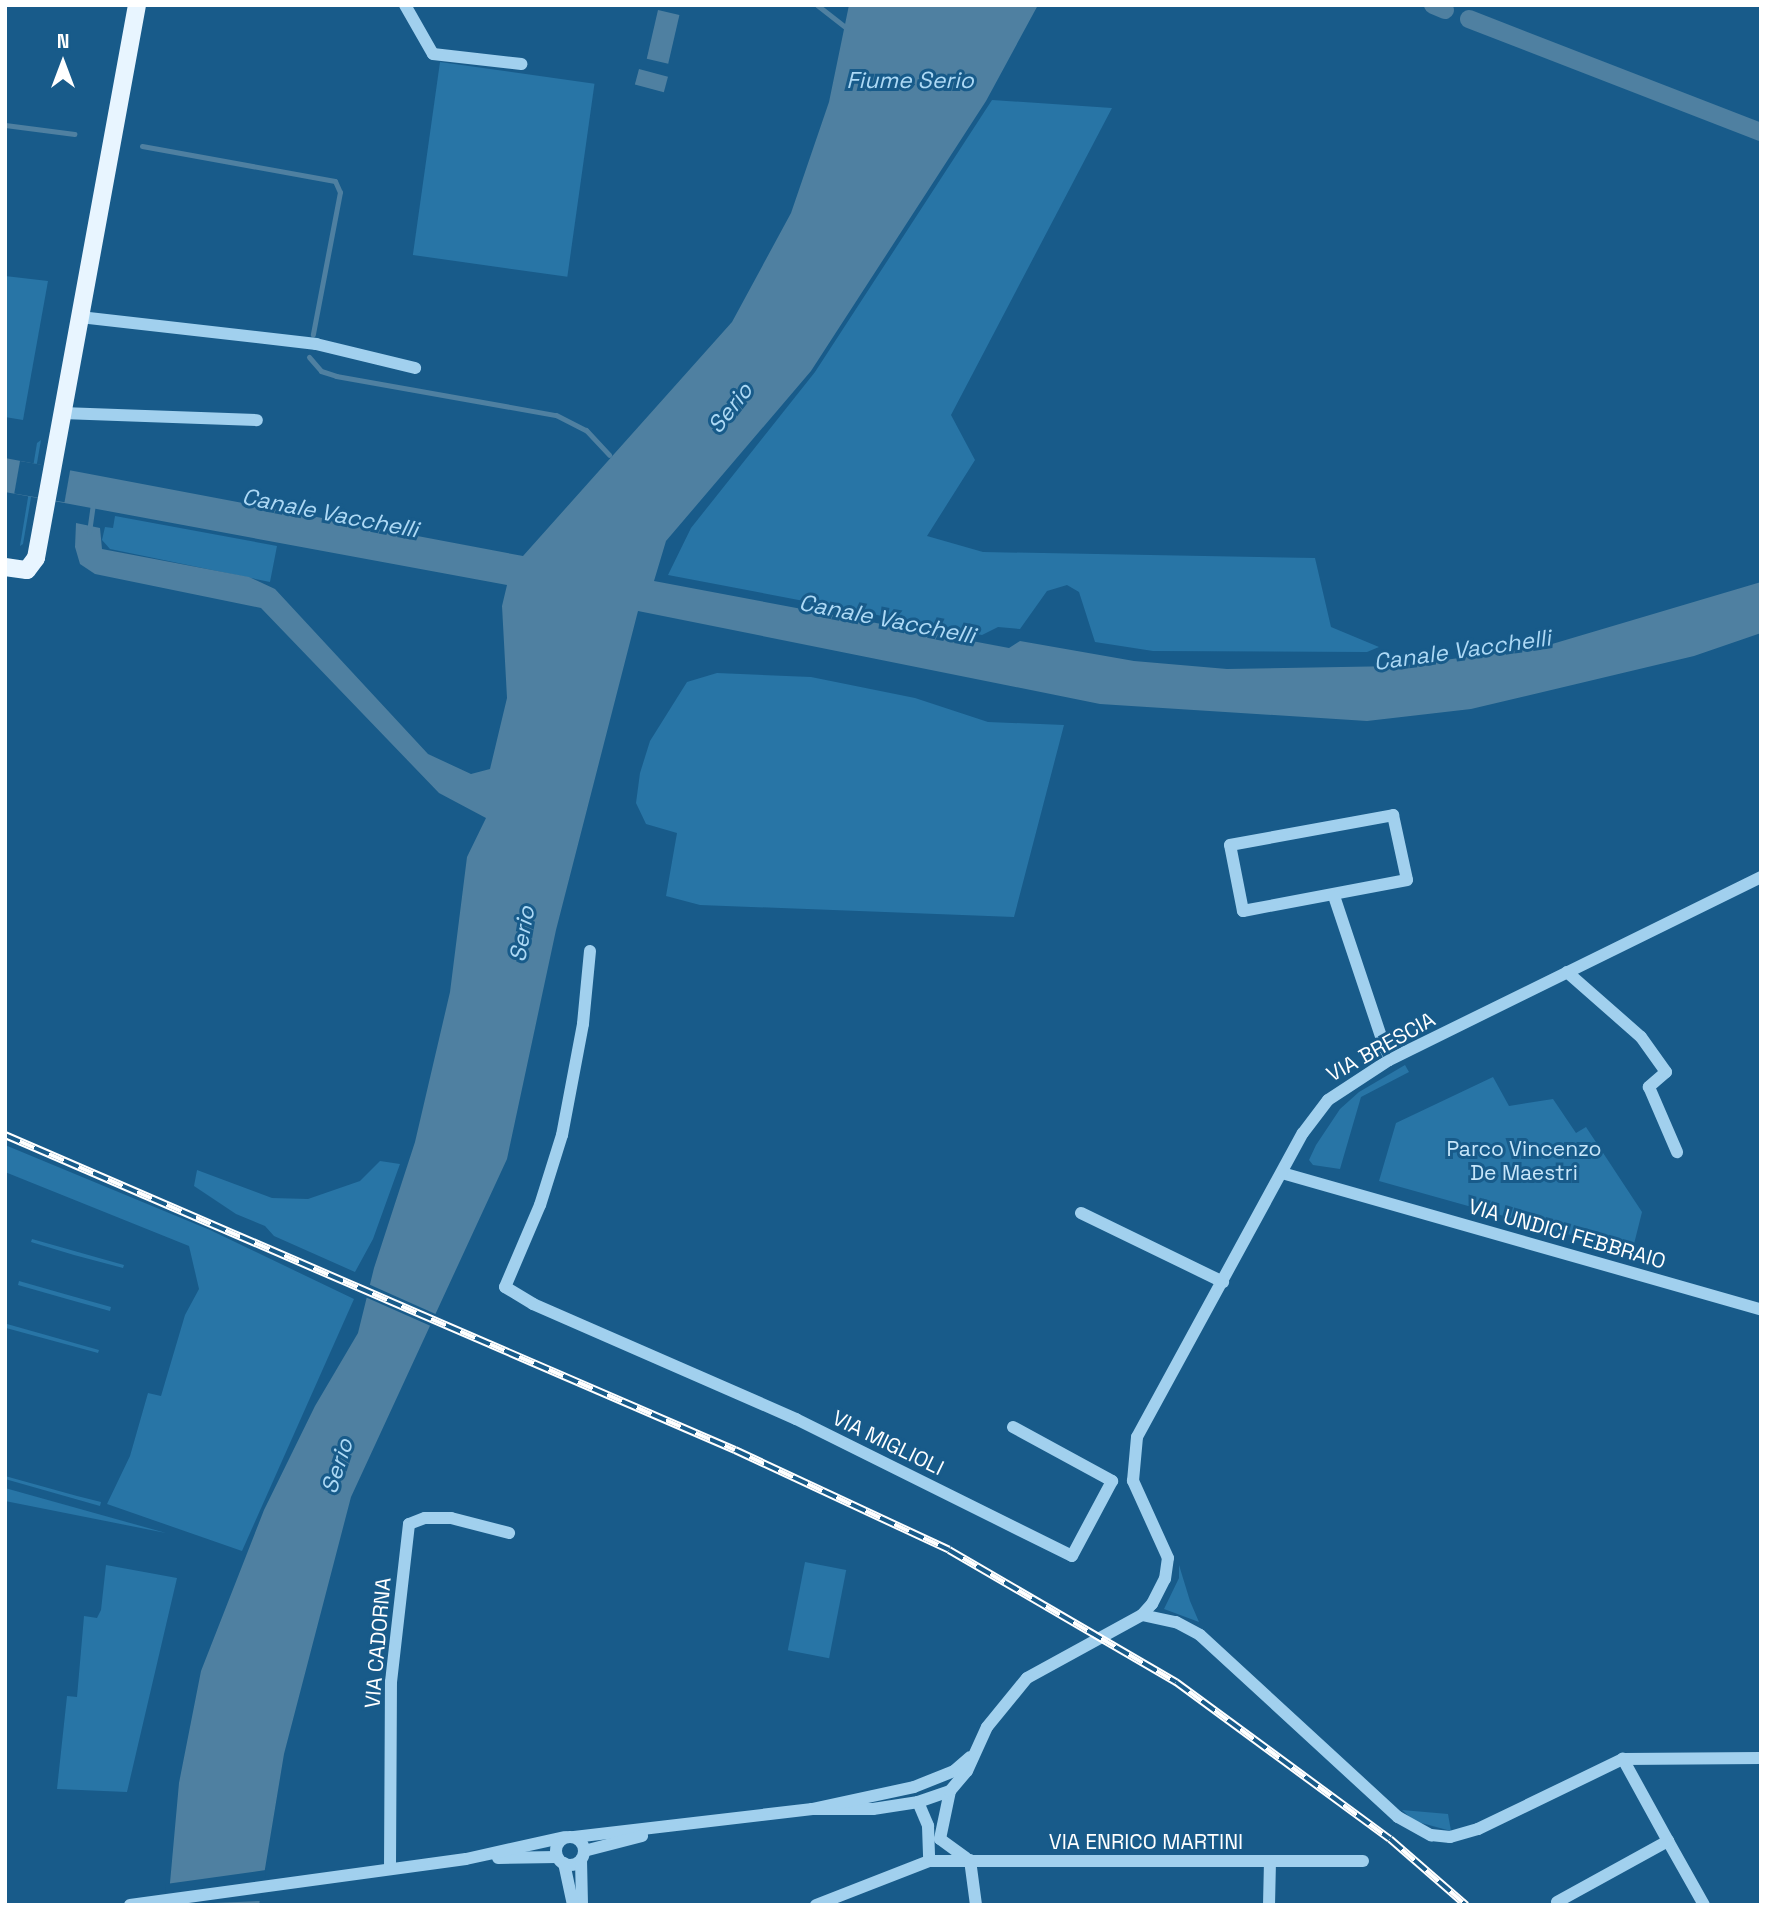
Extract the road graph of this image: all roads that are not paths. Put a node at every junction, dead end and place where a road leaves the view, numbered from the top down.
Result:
1 (137, 5) edge
2 (405, 5) edge
3 (521, 64) dead end
4 (80, 317) junction
5 (415, 368) dead end
6 (62, 413) junction
7 (257, 420) dead end
8 (5, 567) edge
9 (1761, 877) edge
10 (1334, 896) junction
11 (590, 951) dead end
12 (1567, 972) junction
13 (1389, 1060) junction
14 (1677, 1152) dead end
15 (1282, 1173) junction
16 (1081, 1213) dead end
17 (1223, 1282) junction
18 (1761, 1309) edge
19 (1013, 1427) dead end
20 (1112, 1481) junction
21 (1133, 1481) junction
22 (509, 1533) dead end
23 (1142, 1615) junction
24 (970, 1756) junction
25 (1761, 1758) edge
26 (1623, 1759) junction
27 (950, 1791) junction
28 (918, 1802) junction
29 (812, 1809) junction
30 (668, 1828) junction
31 (569, 1837) junction
32 (1668, 1840) junction
33 (583, 1856) junction
34 (466, 1859) junction
35 (560, 1860) junction
36 (970, 1860) junction
37 (929, 1861) junction
38 (1270, 1861) junction
39 (1363, 1861) dead end
40 (390, 1868) junction
41 (1557, 1902) dead end
42 (130, 1905) edge
43 (573, 1905) edge
44 (582, 1905) edge
45 (816, 1905) edge
46 (976, 1905) edge
47 (1269, 1905) edge
48 (1704, 1905) edge

1 - 4 main road
2 - 3 street
4 - 5 street
4 - 6 main road
6 - 7 street
6 - 8 main road
9 - 12 street, VIA BRESCIA
10 - 10 street
10 - 13 street
11 - 20 street, VIA MIGLIOLI
12 - 13 street, VIA BRESCIA
12 - 14 street
13 - 15 street, VIA BRESCIA
15 - 17 street, VIA BRESCIA
15 - 18 street, VIA UNDICI FEBBRAIO
16 - 17 street
17 - 21 street, VIA BRESCIA
19 - 20 street
20 - 21 street
21 - 23 street
22 - 40 street, VIA CADORNA
23 - 24 street
23 - 26 street
24 - 27 street
24 - 29 street
25 - 26 street
26 - 32 street
27 - 28 street
27 - 36 street
28 - 29 street
28 - 37 street
29 - 30 street
30 - 31 street
30 - 33 street
31 - 33 street
31 - 34 street
31 - 35 street
32 - 41 street
32 - 48 street
33 - 35 street
33 - 44 street
34 - 35 street
34 - 40 street
35 - 43 street
36 - 37 street, VIA ENRICO MARTINI
36 - 38 street, VIA ENRICO MARTINI
36 - 46 street
37 - 45 street, VIA ENRICO MARTINI
38 - 39 street, VIA ENRICO MARTINI
38 - 47 street
40 - 42 street

